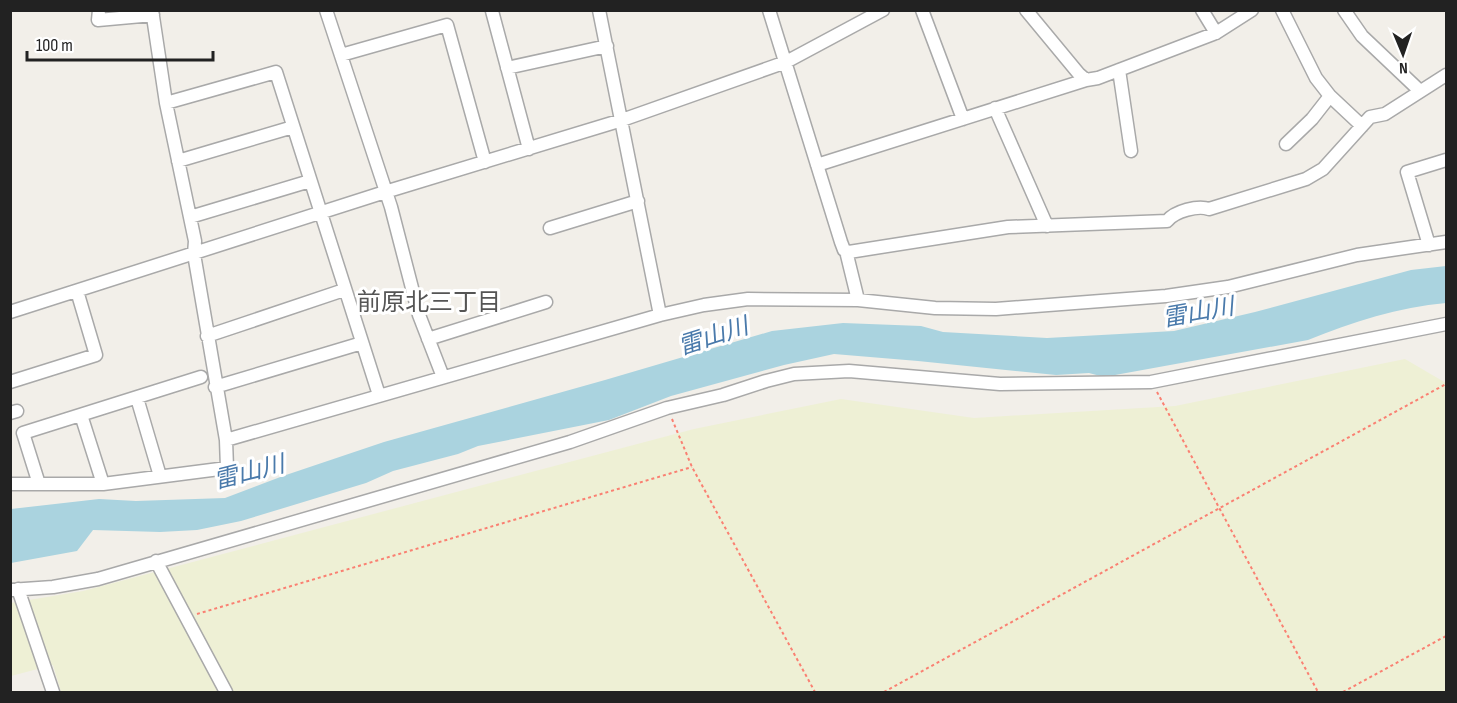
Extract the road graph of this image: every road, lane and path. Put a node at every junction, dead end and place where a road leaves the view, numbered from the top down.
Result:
1 (99, 10) edge
2 (326, 10) edge
3 (599, 10) edge
4 (769, 10) edge
5 (883, 10) edge
6 (922, 10) edge
7 (1026, 10) edge
8 (1202, 10) edge
9 (1252, 10) edge
10 (1282, 10) edge
11 (1344, 10) edge
12 (492, 11) edge
13 (152, 13) edge
14 (1216, 33) junction
15 (607, 46) junction
16 (341, 55) junction
17 (786, 62) junction
18 (507, 68) junction
19 (1119, 70) junction
20 (1446, 75) edge
21 (1086, 80) junction
22 (1420, 91) junction
23 (1330, 96) junction
24 (166, 103) junction
25 (995, 108) junction
26 (963, 119) junction
27 (622, 120) junction
28 (1362, 126) junction
29 (293, 128) junction
30 (1286, 144) dead end
31 (529, 149) junction
32 (1131, 151) dead end
33 (1446, 160) edge
34 (178, 161) junction
35 (485, 162) junction
36 (817, 165) junction
37 (310, 181) junction
38 (385, 192) junction
39 (638, 201) junction
40 (320, 213) junction
41 (190, 217) junction
42 (1047, 225) junction
43 (550, 228) dead end
44 (1446, 242) edge
45 (1429, 245) junction
46 (846, 251) junction
47 (194, 254) junction
48 (344, 290) junction
49 (77, 291) junction
50 (858, 300) junction
51 (546, 302) dead end
52 (10, 312) edge
53 (660, 315) junction
54 (1446, 324) edge
55 (207, 336) junction
56 (428, 339) junction
57 (362, 343) junction
58 (201, 376) dead end
59 (443, 376) junction
60 (10, 382) edge
61 (1151, 382) junction
62 (1446, 384) edge
63 (215, 387) junction
64 (379, 395) junction
65 (136, 398) junction
66 (667, 408) junction
67 (81, 415) junction
68 (226, 440) junction
69 (692, 467) junction
70 (160, 476) junction
71 (10, 484) edge
72 (39, 484) junction
73 (103, 484) junction
74 (1219, 509) junction
75 (156, 561) junction
76 (14, 590) edge
77 (185, 617) junction
78 (1446, 636) edge
79 (53, 693) edge
80 (226, 693) edge
81 (815, 693) edge
82 (884, 693) edge
83 (1318, 693) edge
84 (1343, 693) edge

1 - 13 street
2 - 16 street
3 - 15 street
4 - 17 street
5 - 17 street
6 - 26 street
7 - 21 street
8 - 14 street
9 - 14 street
10 - 23 street
11 - 22 street
12 - 18 street
13 - 24 street
14 - 19 street
15 - 18 street
15 - 27 street
16 - 35 street
16 - 38 street
17 - 27 street
17 - 36 street
18 - 31 street
19 - 21 street
19 - 32 street
20 - 22 street
21 - 25 street
22 - 28 street
23 - 28 street
23 - 30 street
24 - 29 street
24 - 34 street
25 - 26 street
25 - 42 street
26 - 36 street
27 - 31 street
27 - 39 street
28 - 42 street
29 - 34 street
29 - 37 street
31 - 35 street
33 - 45 street
34 - 41 street
35 - 38 street
36 - 46 street
37 - 40 street
37 - 41 street
38 - 40 street
38 - 56 street
39 - 43 street
39 - 53 street
40 - 47 street
40 - 48 street
41 - 47 street
42 - 46 street
44 - 45 street
45 - 50 street
46 - 50 street
47 - 49 street
47 - 55 street
48 - 55 street
48 - 57 street
49 - 52 street
49 - 60 street
50 - 53 street
51 - 56 street
53 - 59 street
54 - 61 street
55 - 63 street
56 - 59 street
57 - 63 street
57 - 64 street
58 - 65 street
59 - 64 street
61 - 66 street
61 - 74 path
62 - 74 path
63 - 68 street
64 - 68 street
65 - 67 street
65 - 70 street
66 - 69 path
66 - 75 street
67 - 72 street
67 - 73 street
68 - 70 street
69 - 77 path
69 - 81 path
70 - 73 street
71 - 72 street
72 - 73 street
74 - 82 path
74 - 83 path
75 - 76 street
75 - 77 street
76 - 79 street
77 - 80 street
78 - 84 path

